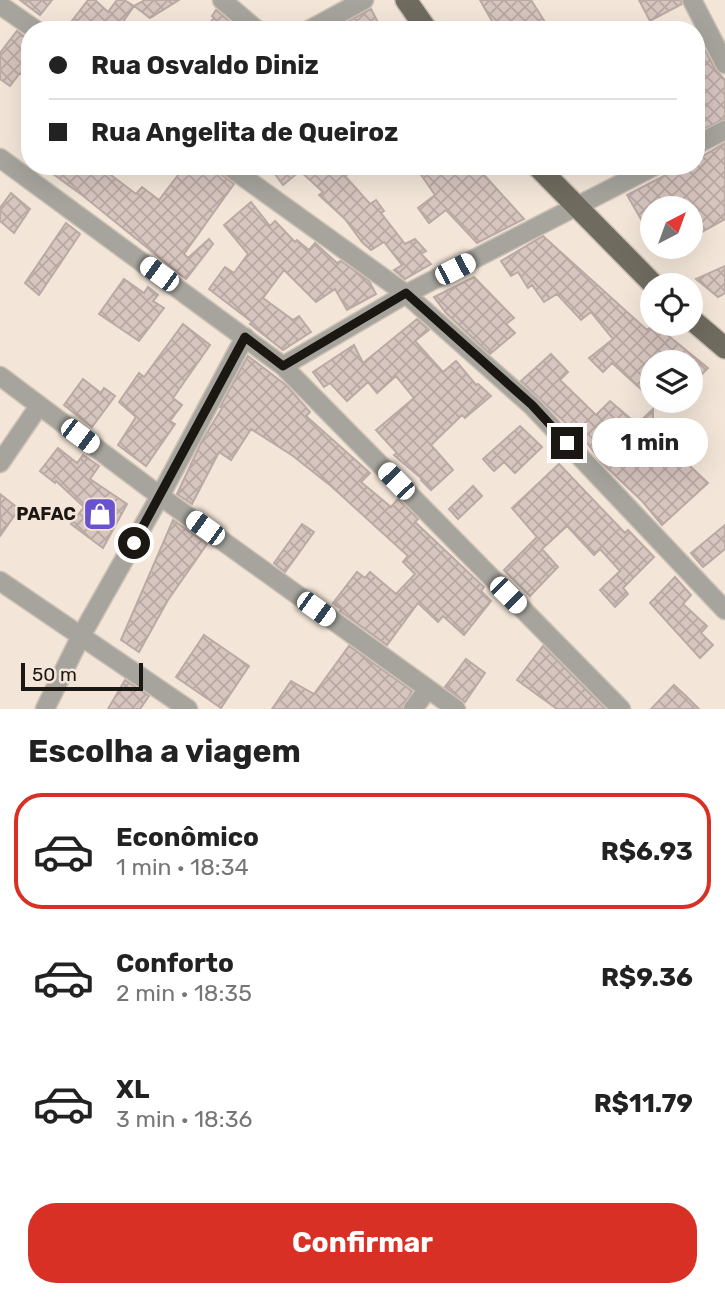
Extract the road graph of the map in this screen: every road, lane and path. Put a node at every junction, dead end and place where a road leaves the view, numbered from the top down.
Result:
1 (222, 0) edge
2 (364, 0) edge
3 (406, 0) edge
4 (692, 0) edge
5 (0, 5) edge
6 (23, 21) edge
7 (246, 21) edge
8 (326, 21) edge
9 (421, 21) edge
10 (703, 21) edge
11 (705, 25) edge
12 (725, 64) edge
13 (725, 130) edge
14 (705, 140) edge
15 (3, 167) edge
16 (241, 175) edge
17 (546, 175) edge
18 (638, 175) edge
19 (577, 207) junction
20 (642, 273) edge
21 (406, 293) junction
22 (703, 327) edge
23 (245, 337) junction
24 (721, 340) edge
25 (283, 366) junction
26 (0, 376) edge
27 (39, 406) junction
28 (0, 463) edge
29 (160, 496) junction
30 (0, 581) edge
31 (725, 610) edge
32 (81, 636) junction
33 (428, 689) junction
34 (45, 709) edge
35 (188, 709) edge
36 (413, 709) edge
37 (456, 709) edge
38 (621, 709) edge

1 - 7 street
2 - 8 street
3 - 9 main road
4 - 10 street
5 - 6 street
11 - 12 street
13 - 14 street
15 - 23 street
16 - 21 street
17 - 19 main road
18 - 19 street
19 - 20 main road
19 - 21 street
21 - 25 street
21 - 31 street
22 - 24 main road
23 - 25 street
23 - 29 street
25 - 38 street
26 - 27 street
27 - 28 street
27 - 29 street
29 - 32 street
29 - 33 street
30 - 32 street
32 - 34 street
32 - 35 street
33 - 36 street
33 - 37 street

